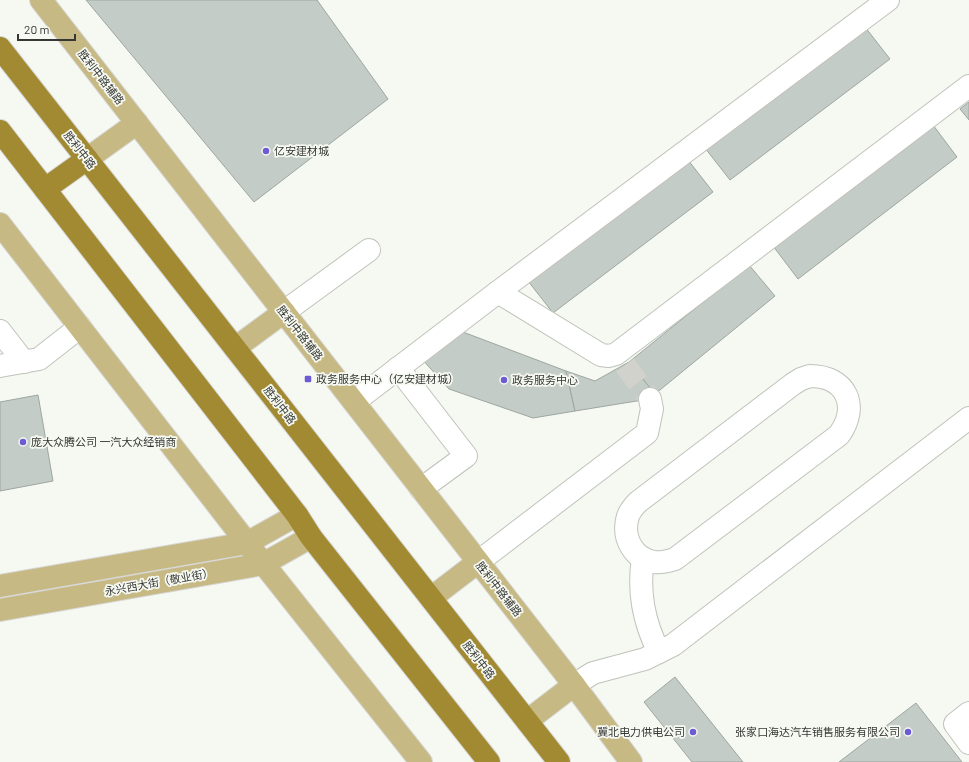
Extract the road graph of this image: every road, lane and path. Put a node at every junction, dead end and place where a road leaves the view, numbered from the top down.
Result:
1 (41, 0) edge
2 (888, 0) edge
3 (0, 48) edge
4 (969, 86) edge
5 (137, 123) junction
6 (0, 130) edge
7 (87, 159) junction
8 (45, 189) junction
9 (0, 224) edge
10 (369, 250) dead end
11 (498, 292) junction
12 (284, 312) junction
13 (80, 327) junction
14 (0, 331) edge
15 (235, 348) junction
16 (24, 362) junction
17 (0, 366) edge
18 (398, 368) junction
19 (650, 399) tunnel mouth
20 (354, 402) junction
21 (969, 418) edge
22 (421, 489) junction
23 (297, 515) junction
24 (311, 536) junction
25 (247, 543) junction
26 (643, 558) junction
27 (478, 562) junction
28 (263, 564) junction
29 (0, 586) edge
30 (430, 598) junction
31 (0, 610) edge
32 (659, 652) junction
33 (574, 685) junction
34 (969, 713) edge
35 (527, 721) junction
36 (969, 743) edge
37 (421, 762) edge
38 (489, 762) edge
39 (559, 762) edge
40 (631, 762) edge

1 - 5 main road, 胜利中路辅路
2 - 11 street
3 - 7 highway, 胜利中路
4 - 11 street
5 - 7 main road
5 - 12 main road, 胜利中路辅路
6 - 8 highway
7 - 8 highway
7 - 15 highway, 胜利中路
8 - 23 highway
9 - 13 main road
10 - 12 street
11 - 18 street
12 - 15 main road
12 - 20 main road, 胜利中路辅路
13 - 16 street
13 - 25 main road
14 - 16 street
15 - 30 highway, 胜利中路
16 - 17 street
18 - 20 street
18 - 22 street
19 - 27 street
20 - 22 main road, 胜利中路辅路
21 - 32 street
22 - 27 main road, 胜利中路辅路
23 - 24 highway
23 - 25 main road, 永兴西大街（敬业街）
24 - 28 main road, 永兴西大街（敬业街）
24 - 38 highway
25 - 28 main road
25 - 29 main road, 永兴西大街（敬业街）
26 - 26 street
26 - 32 street
27 - 30 main road
27 - 33 main road, 胜利中路辅路
28 - 31 main road, 永兴西大街（敬业街）
28 - 37 main road
30 - 35 highway, 胜利中路
32 - 33 street
33 - 35 main road
33 - 40 main road, 胜利中路辅路
34 - 36 street
35 - 39 highway, 胜利中路

